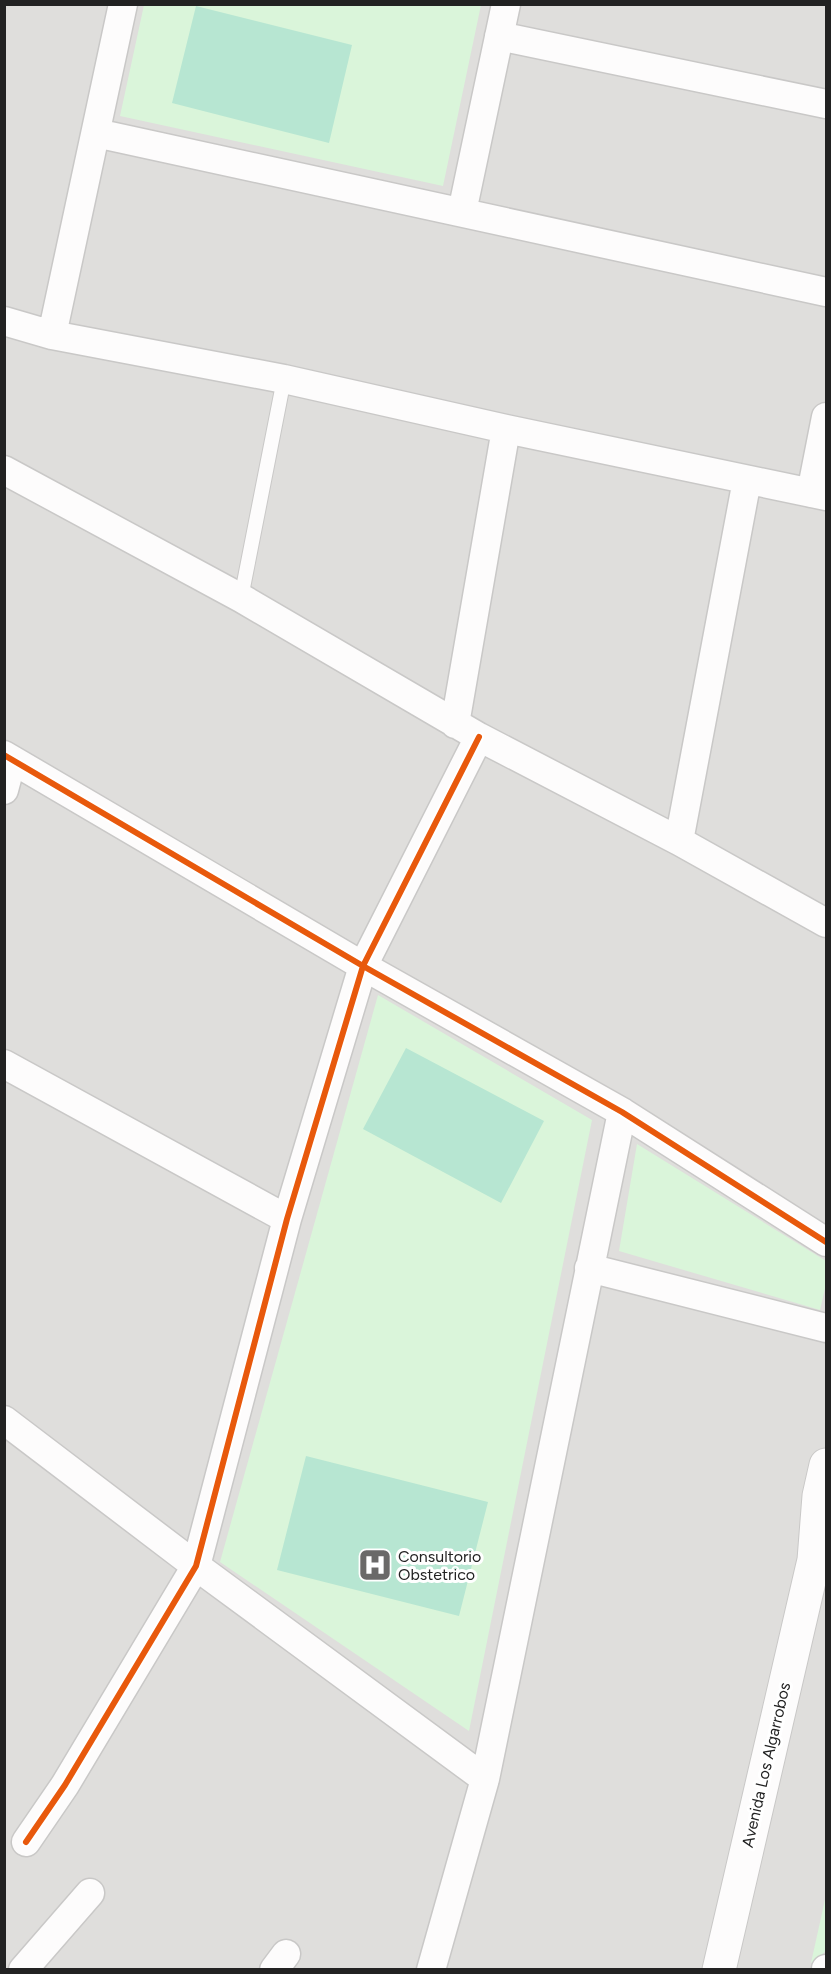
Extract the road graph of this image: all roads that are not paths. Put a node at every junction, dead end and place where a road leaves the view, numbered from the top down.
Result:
1 (123, 4) edge
2 (506, 4) edge
3 (499, 36) junction
4 (826, 104) edge
5 (96, 133) junction
6 (462, 212) junction
7 (826, 292) edge
8 (4, 321) edge
9 (52, 335) junction
10 (284, 379) junction
11 (826, 417) edge
12 (506, 429) junction
13 (4, 470) edge
14 (747, 480) junction
15 (819, 495) edge
16 (241, 598) junction
17 (467, 731) junction
18 (8, 758) edge
19 (4, 790) edge
20 (679, 841) junction
21 (826, 922) edge
22 (363, 966) junction
23 (4, 1064) edge
24 (622, 1112) junction
25 (287, 1219) junction
26 (826, 1242) edge
27 (589, 1268) junction
28 (826, 1328) edge
29 (4, 1420) edge
30 (826, 1465) edge
31 (820, 1551) edge
32 (196, 1566) junction
33 (485, 1779) junction
34 (26, 1842) dead end
35 (90, 1893) dead end
36 (24, 1970) edge
37 (431, 1970) edge
38 (719, 1970) edge

1 - 5 street
2 - 3 street
3 - 4 street
3 - 6 street
5 - 6 street
5 - 9 street
6 - 7 street
8 - 9 street
9 - 10 street
10 - 12 street
10 - 16 lane
11 - 15 street
12 - 14 street
12 - 17 street
13 - 16 street
14 - 15 street
14 - 20 street
16 - 17 street
17 - 20 street
17 - 22 street
18 - 19 street
18 - 22 street
20 - 21 street
22 - 24 street
22 - 25 street
23 - 25 street
24 - 26 street
24 - 27 street
25 - 32 street
27 - 28 street
27 - 33 street
29 - 32 street
30 - 31 street, Avenida Los Algarrobos
31 - 38 street, Avenida Los Algarrobos
32 - 33 street
32 - 34 street
33 - 37 street
35 - 36 street

